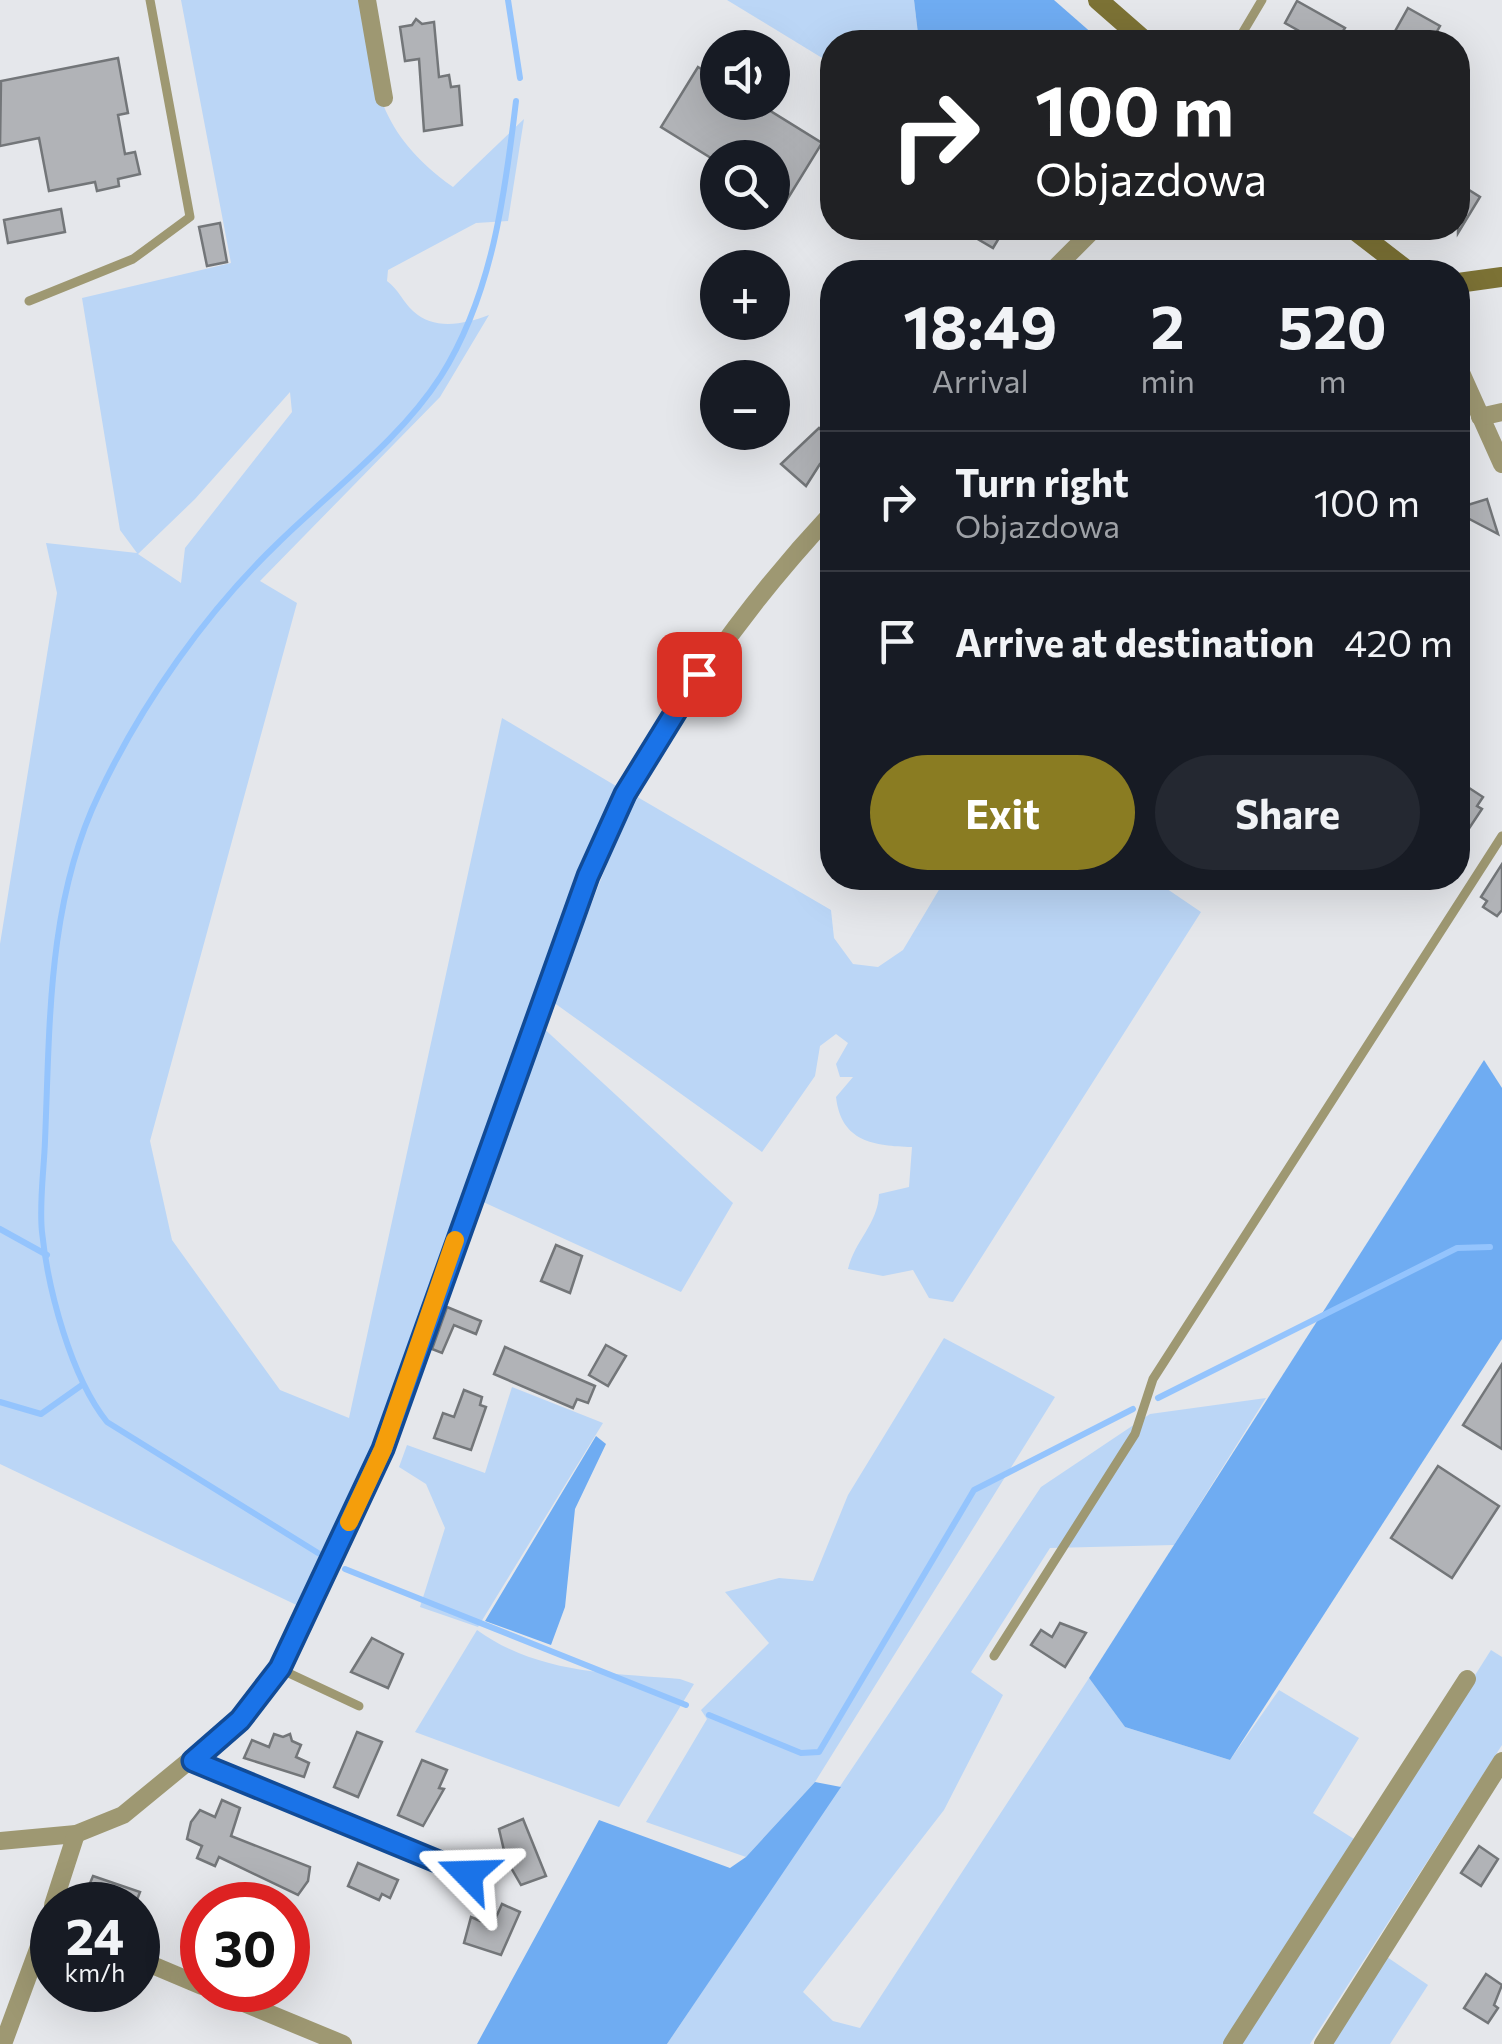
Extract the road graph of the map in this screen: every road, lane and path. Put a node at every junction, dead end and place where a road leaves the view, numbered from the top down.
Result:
1 (150, 0) edge
2 (367, 0) edge
3 (1098, 0) edge
4 (1262, 0) edge
5 (1132, 30) edge
6 (1244, 30) edge
7 (384, 98) dead end
8 (1083, 240) edge
9 (1368, 240) edge
10 (1063, 260) edge
11 (1393, 260) edge
12 (1502, 278) edge
13 (1470, 282) edge
14 (28, 302) dead end
15 (1470, 394) edge
16 (1502, 412) edge
17 (1480, 417) junction
18 (1502, 464) edge
19 (820, 534) edge
20 (1502, 836) edge
21 (1470, 886) edge
22 (1467, 890) edge
23 (994, 1656) dead end
24 (280, 1668) junction
25 (1467, 1680) dead end
26 (359, 1706) dead end
27 (193, 1761) junction
28 (1502, 1761) edge
29 (76, 1834) junction
30 (0, 1841) edge
31 (468, 1874) dead end
32 (62, 1882) edge
33 (30, 1972) edge
34 (265, 2012) edge
35 (2, 2044) edge
36 (343, 2044) edge
37 (1232, 2044) edge
38 (1323, 2044) edge

1 - 14 lane
2 - 7 street
3 - 5 main road
4 - 6 lane
8 - 10 street
9 - 11 main road
12 - 13 main road
15 - 17 street
16 - 17 street
17 - 18 street
19 - 24 street
20 - 21 lane
22 - 23 lane
24 - 26 lane
24 - 27 street
25 - 37 street
27 - 29 street
27 - 31 street
28 - 38 street
29 - 30 street
29 - 32 street
33 - 35 street
34 - 36 street

